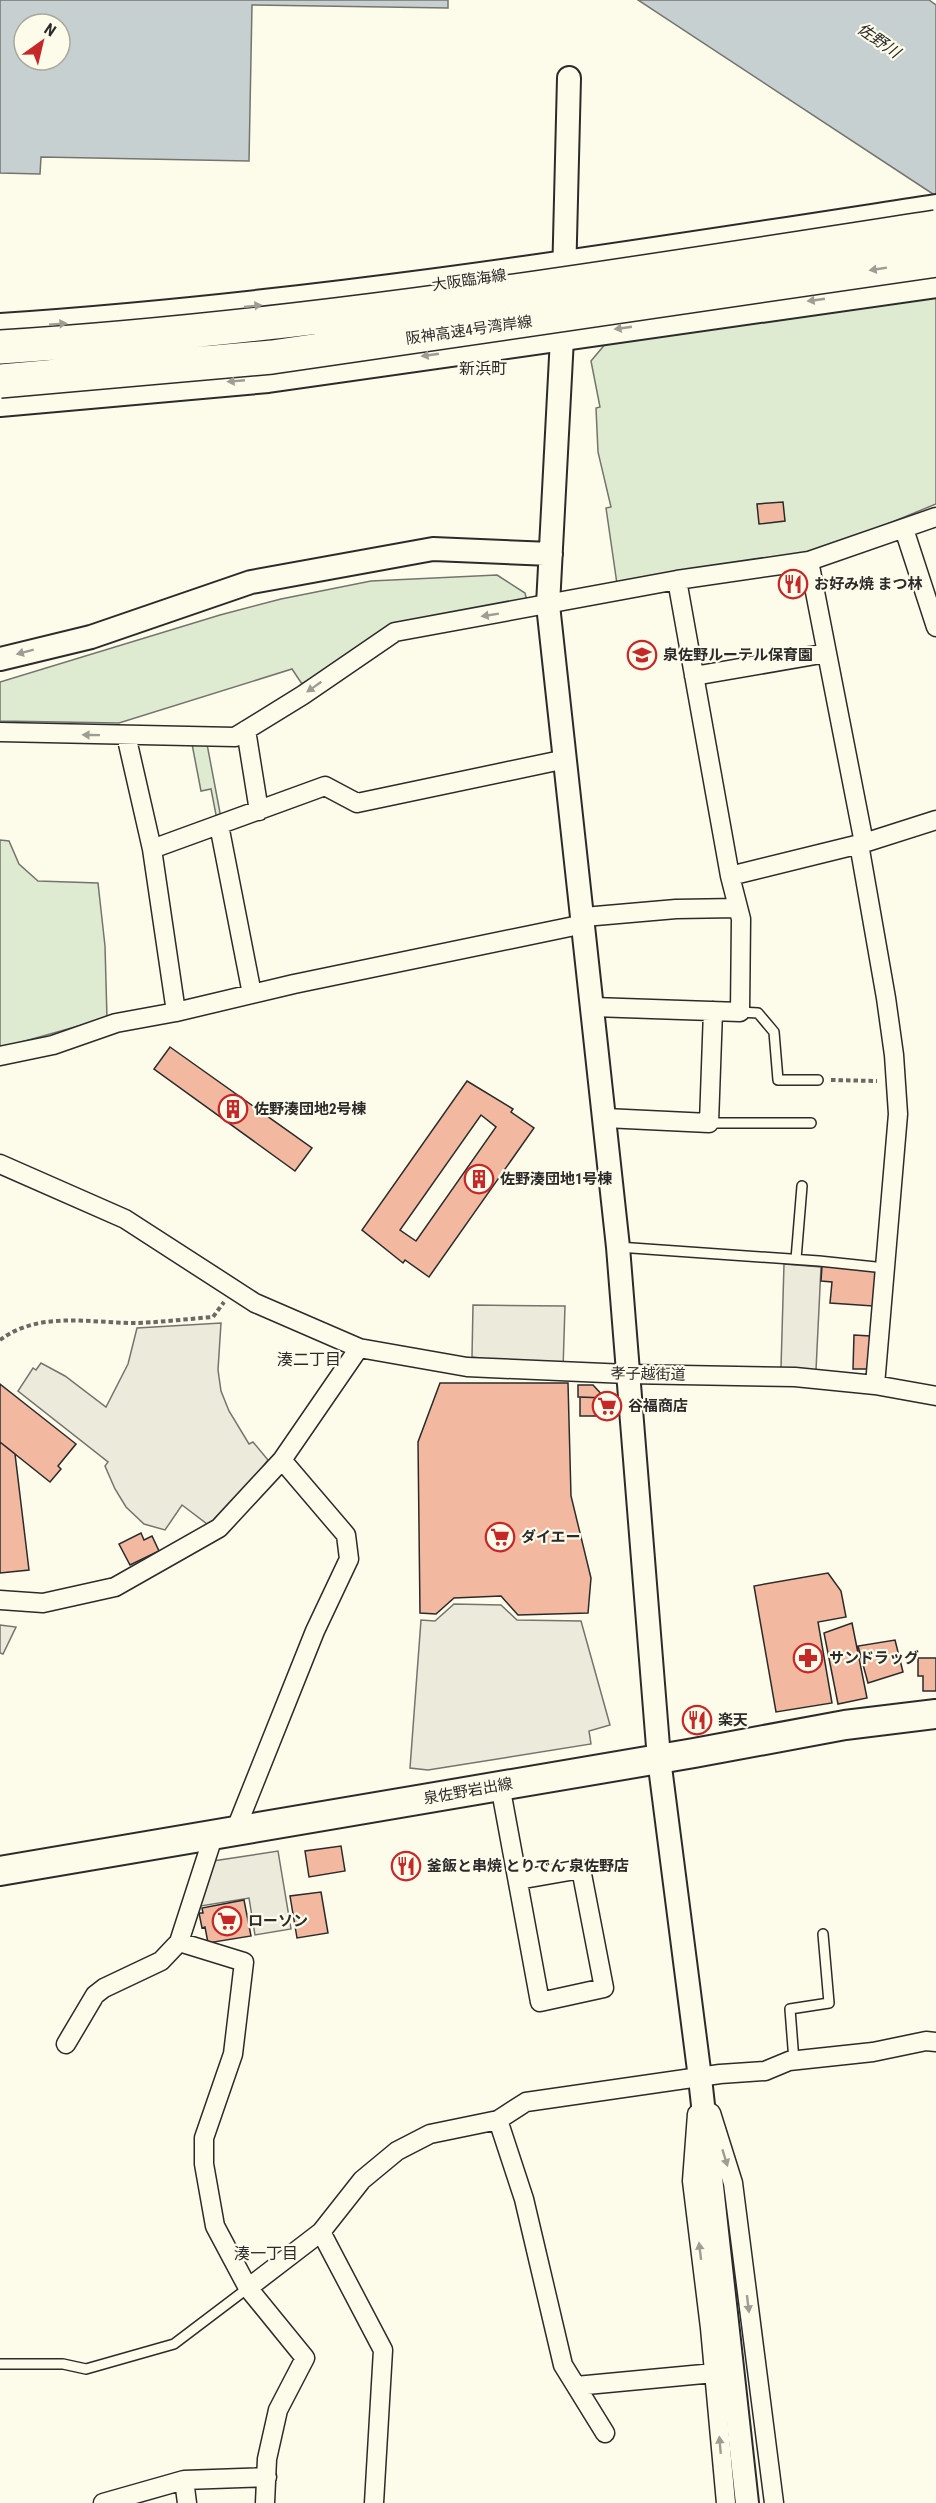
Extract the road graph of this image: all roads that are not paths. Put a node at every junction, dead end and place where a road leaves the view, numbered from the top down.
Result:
1 (569, 78) dead end
2 (935, 215) edge
3 (936, 260) edge
4 (565, 266) junction
5 (936, 283) edge
6 (0, 328) edge
7 (562, 336) junction
8 (0, 347) edge
9 (0, 381) edge
10 (0, 402) edge
11 (936, 517) edge
12 (904, 529) junction
13 (551, 554) junction
14 (809, 561) junction
15 (677, 580) junction
16 (548, 605) junction
17 (936, 627) edge
18 (827, 653) junction
19 (0, 659) edge
20 (694, 676) junction
21 (246, 730) junction
22 (0, 732) edge
23 (126, 735) junction
24 (566, 759) junction
25 (259, 811) junction
26 (936, 820) edge
27 (219, 825) junction
28 (861, 843) junction
29 (152, 849) junction
30 (730, 876) junction
31 (738, 908) junction
32 (584, 920) junction
33 (252, 994) junction
34 (593, 1006) junction
35 (713, 1011) junction
36 (176, 1012) junction
37 (740, 1012) junction
38 (0, 1056) edge
39 (818, 1080) road end
40 (605, 1118) junction
41 (811, 1123) dead end
42 (709, 1124) junction
43 (0, 1164) edge
44 (802, 1186) dead end
45 (618, 1247) junction
46 (796, 1259) junction
47 (885, 1268) junction
48 (359, 1348) junction
49 (627, 1374) junction
50 (875, 1385) junction
51 (936, 1396) edge
52 (282, 1460) junction
53 (0, 1600) edge
54 (936, 1714) edge
55 (659, 1759) junction
56 (500, 1785) junction
57 (224, 1833) junction
58 (0, 1871) edge
59 (518, 1880) junction
60 (823, 1934) dead end
61 (179, 1942) junction
62 (936, 2042) edge
63 (66, 2043) dead end
64 (794, 2061) junction
65 (700, 2078) junction
66 (498, 2120) junction
67 (321, 2232) junction
68 (248, 2288) junction
69 (0, 2364) edge
70 (714, 2373) junction
71 (576, 2386) junction
72 (605, 2433) dead end
73 (267, 2476) junction
74 (184, 2480) junction
75 (103, 2503) edge
76 (187, 2503) edge
77 (265, 2503) edge
78 (374, 2503) edge
79 (726, 2503) edge
80 (747, 2503) edge
81 (774, 2503) edge

1 - 4 street
2 - 4 main road, 大阪臨海線
2 - 8 highway, 阪神高速4号湾岸線, bridge
3 -> 9 highway, 阪神高速4号湾岸線, bridge
6 -> 4 main road, 大阪臨海線
4 - 7 street
5 -> 7 main road
7 -> 10 main road
7 - 13 street
11 - 12 street
12 - 14 street
12 - 17 street
13 - 16 street
13 -> 19 street
14 - 15 street
14 - 18 street
15 - 16 street
15 - 20 street
16 -> 21 street
16 - 24 street
18 - 20 street
18 - 28 street
20 - 30 street
21 - 23 street
21 - 25 street
23 -> 22 street
23 - 29 street
24 - 25 street
24 - 32 street
25 - 27 street
26 - 28 street
27 - 29 street
27 - 33 street
28 - 30 street
28 - 47 street
29 - 36 street
30 - 31 street
31 - 32 street
31 - 37 street
32 - 33 street
32 - 34 street
33 - 36 street
34 - 35 street
34 - 40 street
35 - 37 street
35 - 42 street
36 - 38 street
37 - 39 lane
40 - 42 street
40 - 45 street
41 - 42 lane
43 - 48 street, 孝子越街道
44 - 46 lane
45 - 46 lane
45 - 49 street
46 - 47 lane
47 - 50 street
48 - 49 street, 孝子越街道
48 - 52 street
49 - 50 street, 孝子越街道
49 - 55 street
50 - 51 street, 孝子越街道
52 - 53 street
52 - 57 street
54 - 55 main road, 泉佐野岩出線
55 - 56 main road, 泉佐野岩出線
55 - 65 street
56 - 57 main road, 泉佐野岩出線
56 - 59 street
57 - 58 main road, 泉佐野岩出線
57 - 61 street
59 - 59 street
60 - 64 lane
61 - 63 street
61 - 68 street
62 - 64 street
64 - 65 street
65 - 66 street
70 -> 65 street
65 - 80 street
65 -> 81 street
66 - 67 street
66 - 71 street
67 - 68 street
67 - 78 street
68 - 69 lane
68 - 73 street
70 - 71 street
79 -> 70 street
71 - 72 street
73 - 74 street
73 - 77 street
74 - 75 street
74 - 76 street

